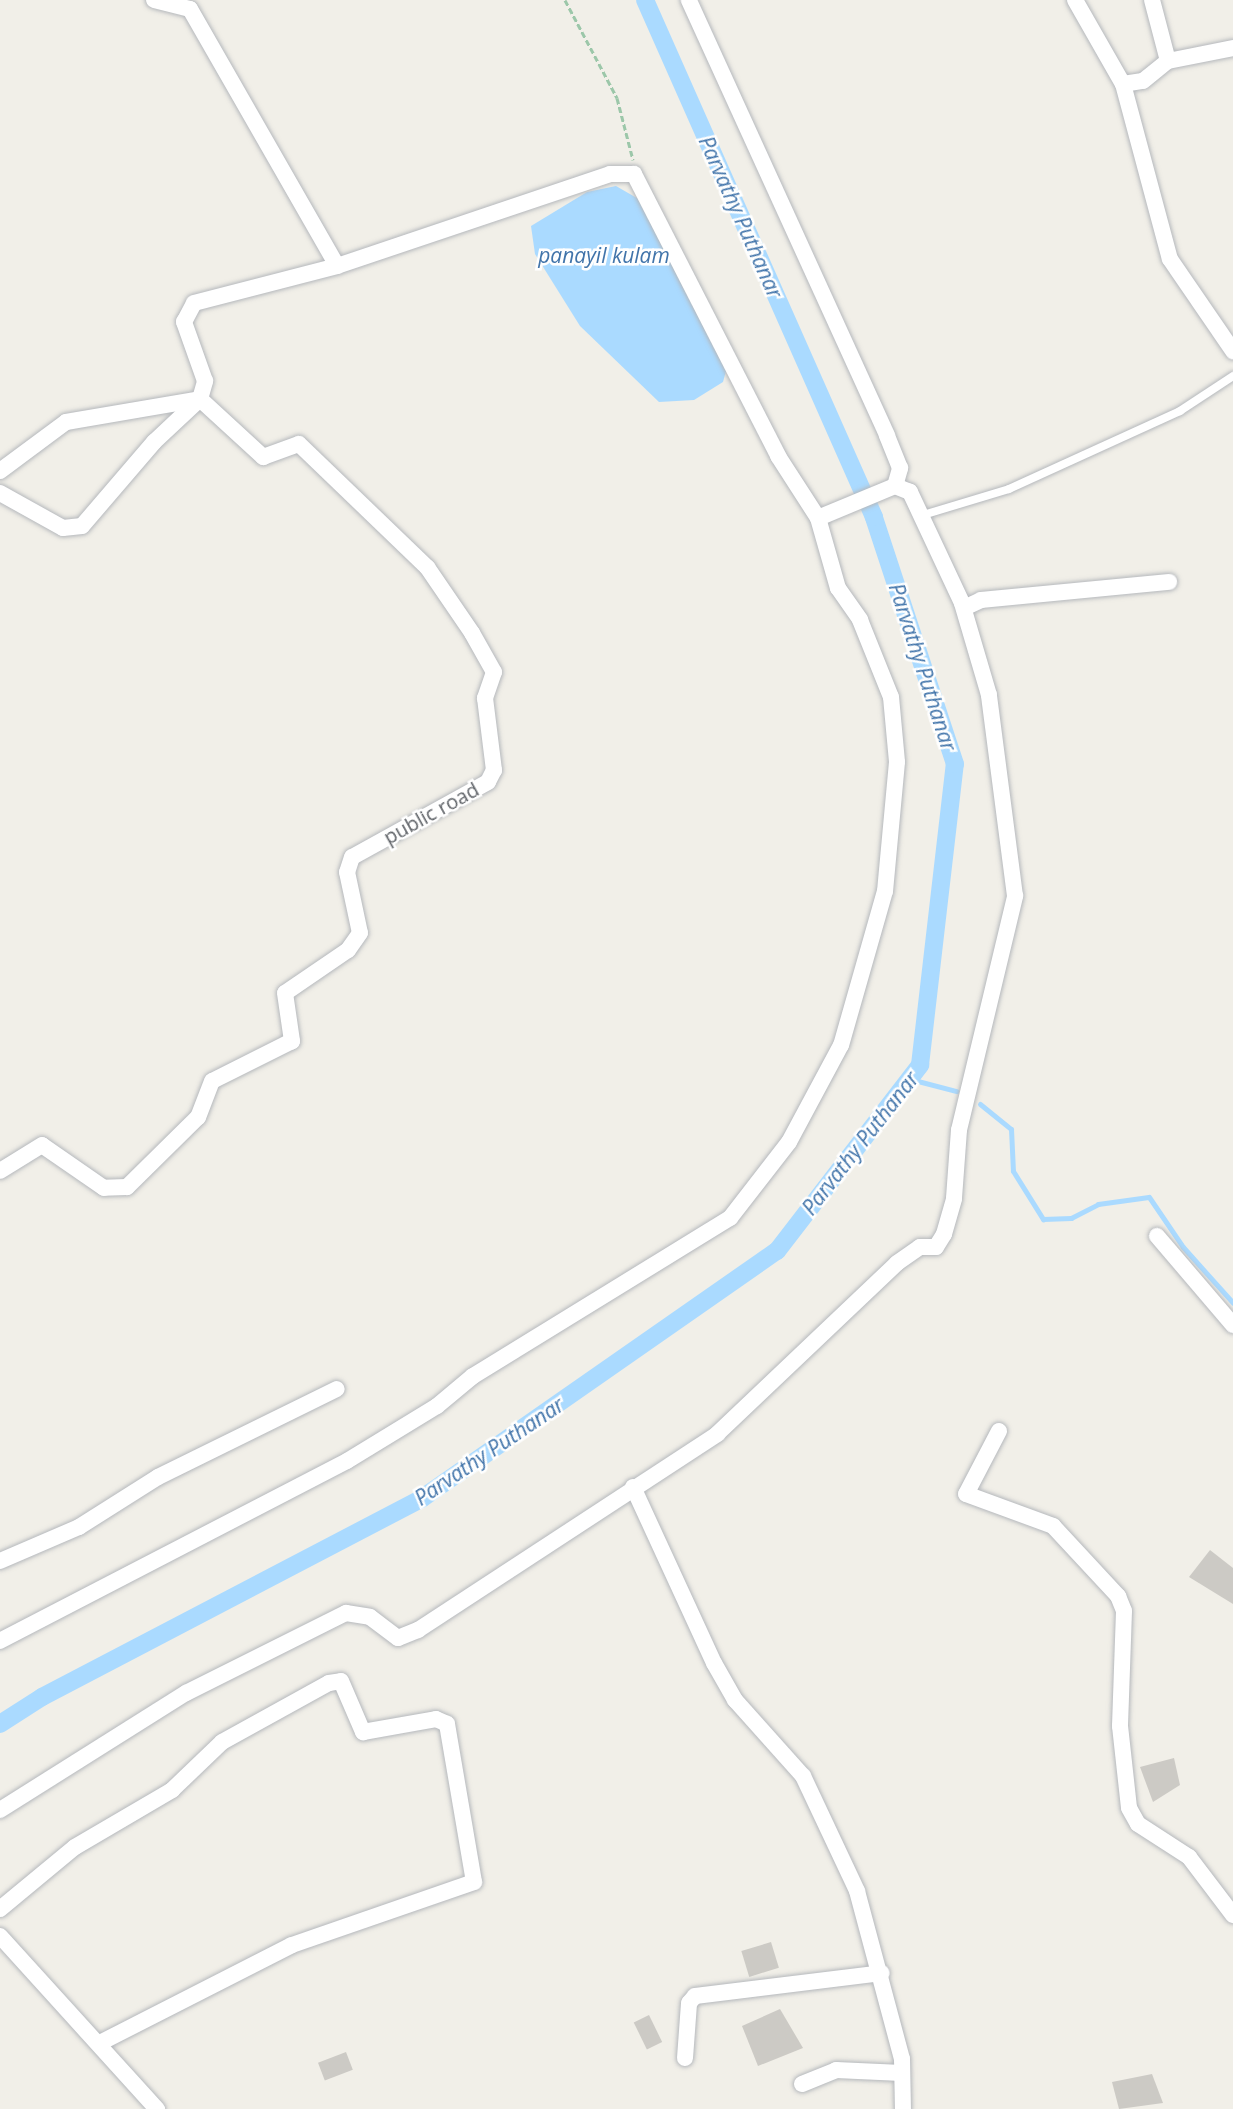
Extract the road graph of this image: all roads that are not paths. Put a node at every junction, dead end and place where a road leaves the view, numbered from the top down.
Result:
1 (154, 0) edge
2 (689, 0) edge
3 (1075, 0) edge
4 (1152, 0) edge
5 (1233, 48) edge
6 (1168, 61) junction
7 (1123, 84) junction
8 (337, 266) junction
9 (1233, 351) edge
10 (1233, 376) edge
11 (200, 399) junction
12 (0, 471) edge
13 (895, 486) junction
14 (0, 493) edge
15 (825, 515) junction
16 (923, 515) junction
17 (1169, 582) dead end
18 (964, 608) junction
19 (0, 1171) edge
20 (1157, 1236) dead end
21 (1233, 1325) edge
22 (337, 1389) dead end
23 (999, 1431) dead end
24 (633, 1487) junction
25 (0, 1561) edge
26 (0, 1641) edge
27 (0, 1810) edge
28 (0, 1909) edge
29 (1233, 1915) edge
30 (0, 1936) edge
31 (882, 1973) junction
32 (100, 2043) junction
33 (685, 2058) dead end
34 (902, 2073) junction
35 (802, 2084) dead end
36 (156, 2109) edge
37 (903, 2109) edge

1 - 8 street
2 - 13 street
3 - 7 street
4 - 6 street
5 - 6 street
6 - 7 street
7 - 9 street
8 - 11 street
8 - 15 street
10 - 16 lane
11 - 12 street
11 - 14 street
11 - 19 street, public road
13 - 15 street
13 - 16 street
15 - 26 street
16 - 18 street
17 - 18 street
18 - 24 street
20 - 21 street
22 - 25 street
23 - 29 street
24 - 27 street
24 - 31 street
28 - 32 street
30 - 32 street
31 - 33 street
31 - 34 street
32 - 36 street
34 - 35 street
34 - 37 street

